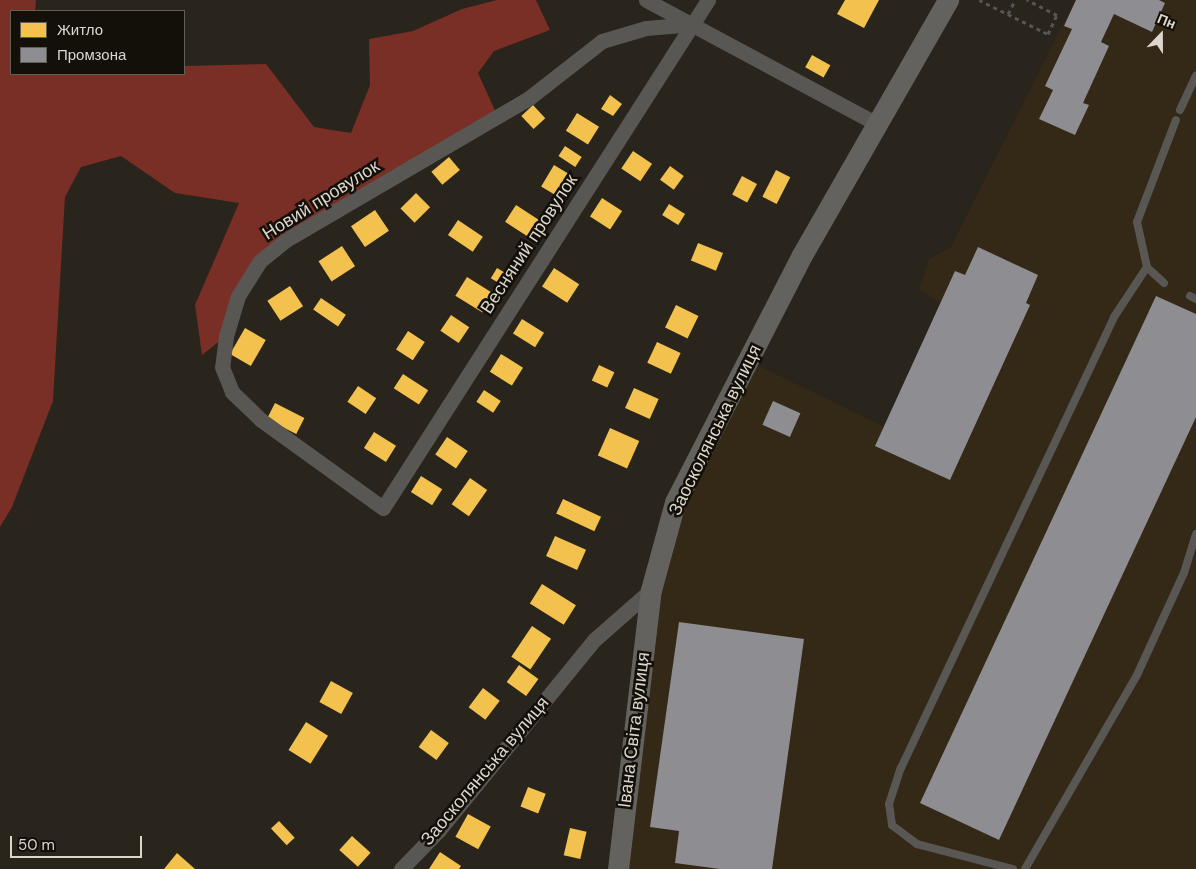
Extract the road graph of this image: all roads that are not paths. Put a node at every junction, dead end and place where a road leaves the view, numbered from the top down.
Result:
1 (646, 0) edge
2 (708, 0) edge
3 (948, 0) edge
4 (693, 24) junction
5 (1196, 75) edge
6 (1180, 110) dead end
7 (1176, 120) dead end
8 (877, 124) junction
9 (1147, 267) junction
10 (1164, 283) dead end
11 (382, 508) joint
12 (1196, 534) edge
13 (651, 590) junction
14 (401, 869) edge
15 (618, 869) edge
16 (1014, 869) edge
17 (1025, 869) edge

1 - 4 street
2 - 4 street, Весняний провулок
3 - 8 street, Заосколянська вулиця
4 - 8 street
4 - 11 street, Весняний провулок
4 - 11 street, Новий провулок
5 - 6 lane
7 - 9 lane
8 - 13 street, Заосколянська вулиця
9 - 10 lane
9 - 16 lane
12 - 17 lane
13 - 14 street, Заосколянська вулиця
13 - 15 street, Івана Світа вулиця

